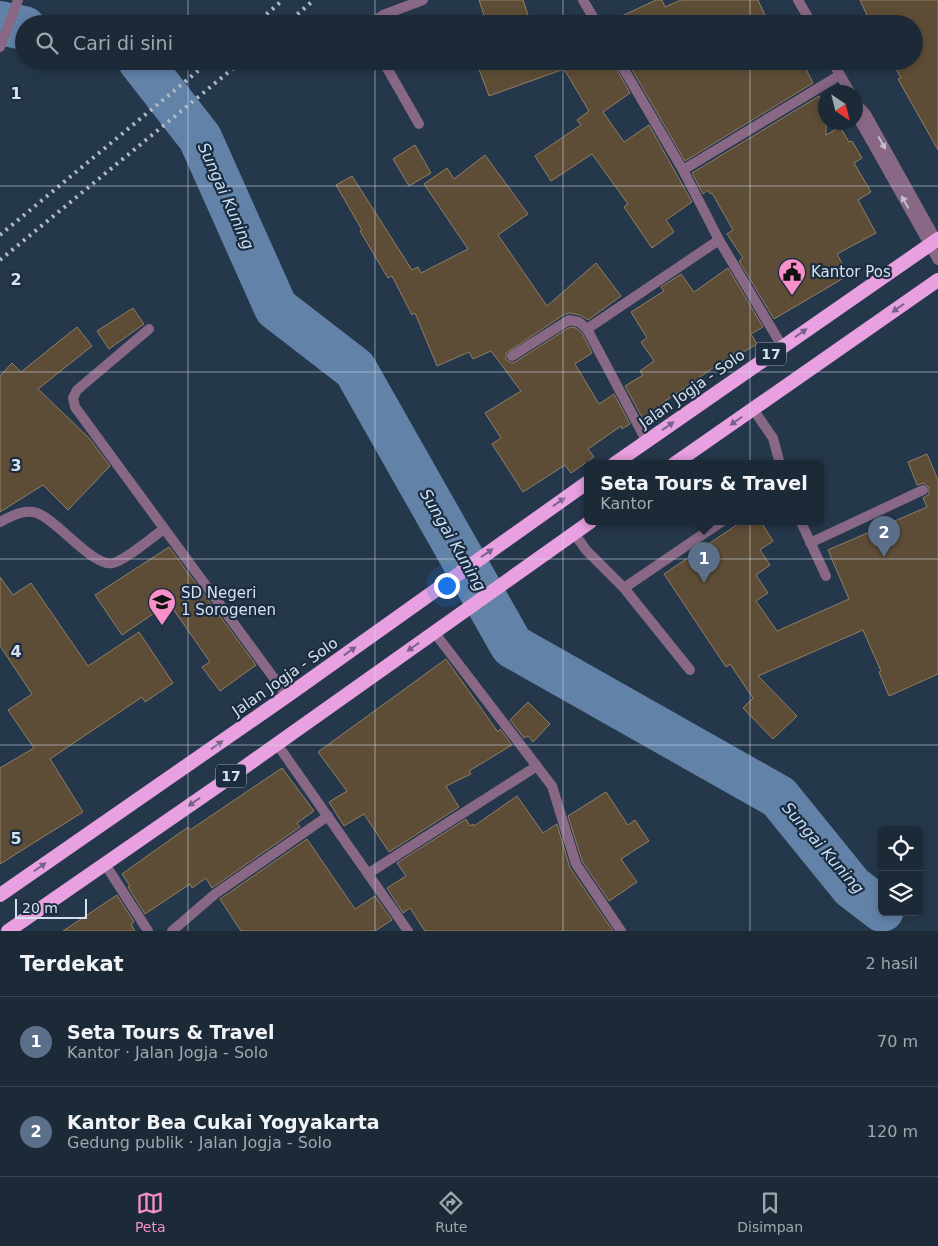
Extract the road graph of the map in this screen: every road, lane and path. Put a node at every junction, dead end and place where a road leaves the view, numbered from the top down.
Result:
1 (18, 0) edge
2 (424, 0) edge
3 (583, 0) edge
4 (798, 0) edge
5 (383, 15) edge
6 (592, 15) edge
7 (807, 15) edge
8 (0, 47) edge
9 (387, 70) edge
10 (624, 70) edge
11 (837, 70) edge
12 (840, 75) junction
13 (846, 85) edge
14 (863, 111) edge
15 (418, 124) dead end
16 (683, 170) junction
17 (719, 240) junction
18 (935, 242) edge
19 (938, 260) edge
20 (938, 280) edge
21 (149, 329) dead end
22 (587, 329) junction
23 (782, 346) junction
24 (512, 356) dead end
25 (753, 409) junction
26 (647, 442) junction
27 (620, 460) edge
28 (680, 460) edge
29 (779, 460) edge
30 (584, 485) edge
31 (923, 490) dead end
32 (0, 522) edge
33 (586, 525) edge
34 (717, 525) edge
35 (802, 525) edge
36 (164, 529) junction
37 (574, 533) junction
38 (810, 543) junction
39 (826, 576) dead end
40 (624, 588) junction
41 (434, 632) junction
42 (690, 670) dead end
43 (287, 696) junction
44 (277, 744) junction
45 (537, 766) junction
46 (328, 816) junction
47 (105, 864) junction
48 (368, 873) junction
49 (0, 895) edge
50 (8, 931) edge
51 (148, 931) edge
52 (172, 931) edge
53 (408, 931) edge
54 (621, 931) edge

1 - 8 street
2 - 5 street
3 - 6 street
4 - 7 street
9 - 15 street
10 - 16 street
11 - 12 street
12 - 13 street
12 - 16 street
14 - 18 street
16 - 17 street
17 - 22 street
17 - 23 street
18 - 19 street
23 -> 18 highway, Jalan Jogja - Solo / 17
20 -> 25 highway, 17
21 - 36 street
22 - 24 street
22 - 26 street
26 -> 23 highway, Jalan Jogja - Solo / 17
25 -> 28 highway, 17
25 - 29 street
26 - 27 highway, Jalan Jogja - Solo / 17
43 -> 30 highway, Jalan Jogja - Solo / 17
31 - 38 street
32 - 36 street
33 - 37 highway, 17
34 - 40 street
35 - 38 street
36 - 43 street
37 - 40 street
37 - 41 highway, 17
38 - 39 street
40 - 42 street
41 -> 44 highway, 17
41 - 45 street
49 -> 43 highway, Jalan Jogja - Solo / 17
44 - 46 street
44 -> 47 highway, 17
45 - 48 street
45 - 54 street
46 - 48 street
46 - 52 street
47 - 50 highway, 17
47 - 51 street
48 - 53 street

